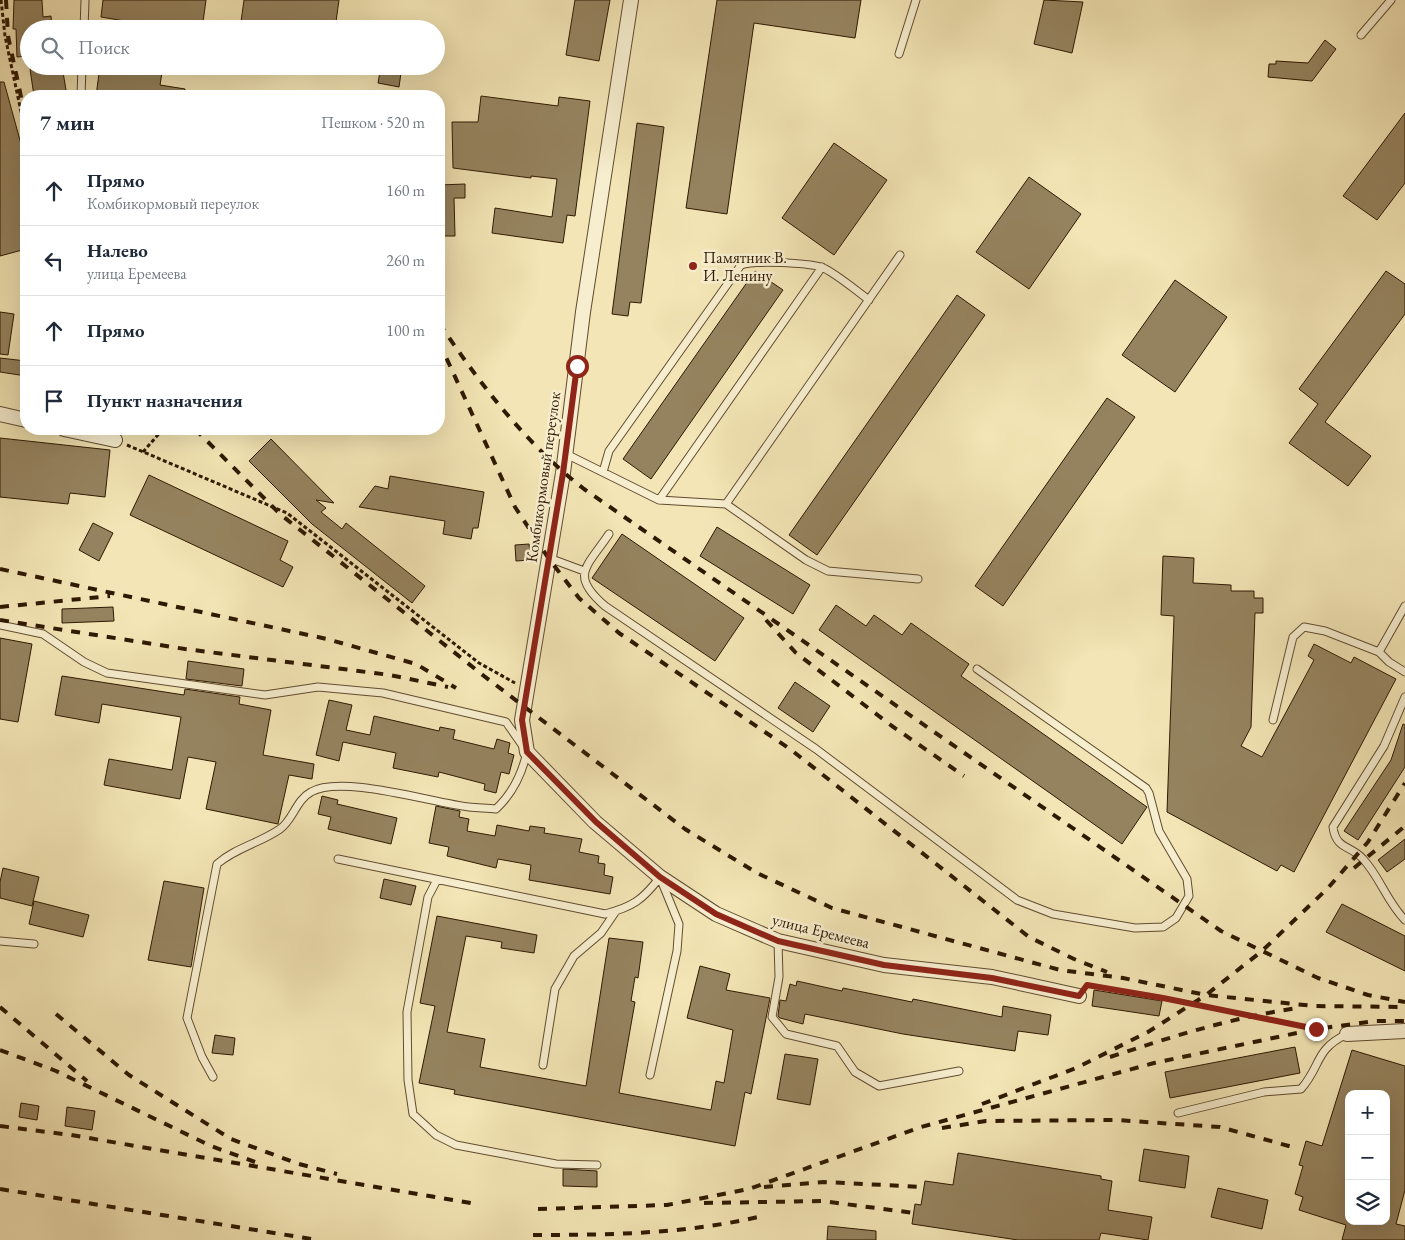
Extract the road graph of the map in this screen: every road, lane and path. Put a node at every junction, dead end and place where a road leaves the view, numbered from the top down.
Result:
1 (1, 0) edge
2 (85, 0) edge
3 (631, 0) edge
4 (916, 0) edge
5 (1391, 0) edge
6 (84, 20) edge
7 (1361, 35) dead end
8 (899, 54) dead end
9 (82, 75) edge
10 (81, 90) edge
11 (20, 108) edge
12 (900, 255) dead end
13 (822, 267) junction
14 (869, 300) junction
15 (0, 414) edge
16 (20, 419) edge
17 (92, 435) edge
18 (157, 435) edge
19 (115, 440) joint
20 (143, 452) junction
21 (566, 454) junction
22 (603, 472) junction
23 (659, 500) junction
24 (726, 504) junction
25 (609, 534) dead end
26 (550, 558) junction
27 (584, 571) junction
28 (918, 579) dead end
29 (1405, 606) edge
30 (0, 624) edge
31 (1379, 652) junction
32 (977, 670) dead end
33 (1405, 672) edge
34 (527, 689) junction
35 (1405, 697) edge
36 (1273, 720) dead end
37 (527, 752) junction
38 (338, 859) dead end
39 (660, 877) junction
40 (437, 880) junction
41 (616, 912) junction
42 (1405, 920) edge
43 (778, 941) junction
44 (0, 942) edge
45 (34, 944) dead end
46 (1079, 996) joint
47 (1405, 1031) edge
48 (1347, 1034) junction
49 (543, 1065) dead end
50 (959, 1071) dead end
51 (650, 1075) dead end
52 (213, 1077) dead end
53 (1178, 1113) dead end
54 (597, 1164) dead end

1 - 11 path
2 - 6 lane
3 - 21 street, Комбикормовый переулок
4 - 8 lane
5 - 7 lane
9 - 10 lane
12 - 14 lane
13 - 14 lane
13 - 22 lane
13 - 23 lane
14 - 24 lane
15 - 16 street
17 - 19 street
18 - 20 path
19 - 20 path
20 - 34 path
21 - 22 lane
21 - 26 street, Комбикормовый переулок
22 - 23 lane
23 - 24 lane
24 - 28 lane
25 - 27 lane
26 - 27 lane
26 - 34 street, Комбикормовый переулок
27 - 32 lane
29 - 31 lane
30 - 37 lane
31 - 33 lane
31 - 36 lane
34 - 37 street, Комбикормовый переулок
35 - 42 lane
37 - 39 street, улица Еремеева
37 - 52 lane
38 - 40 lane
39 - 41 lane
39 - 43 street, улица Еремеева
39 - 51 lane
40 - 41 lane
40 - 54 lane
41 - 49 lane
43 - 46 street, улица Еремеева
43 - 50 lane
44 - 45 lane
46 - 48 path
47 - 48 street
48 - 53 lane

